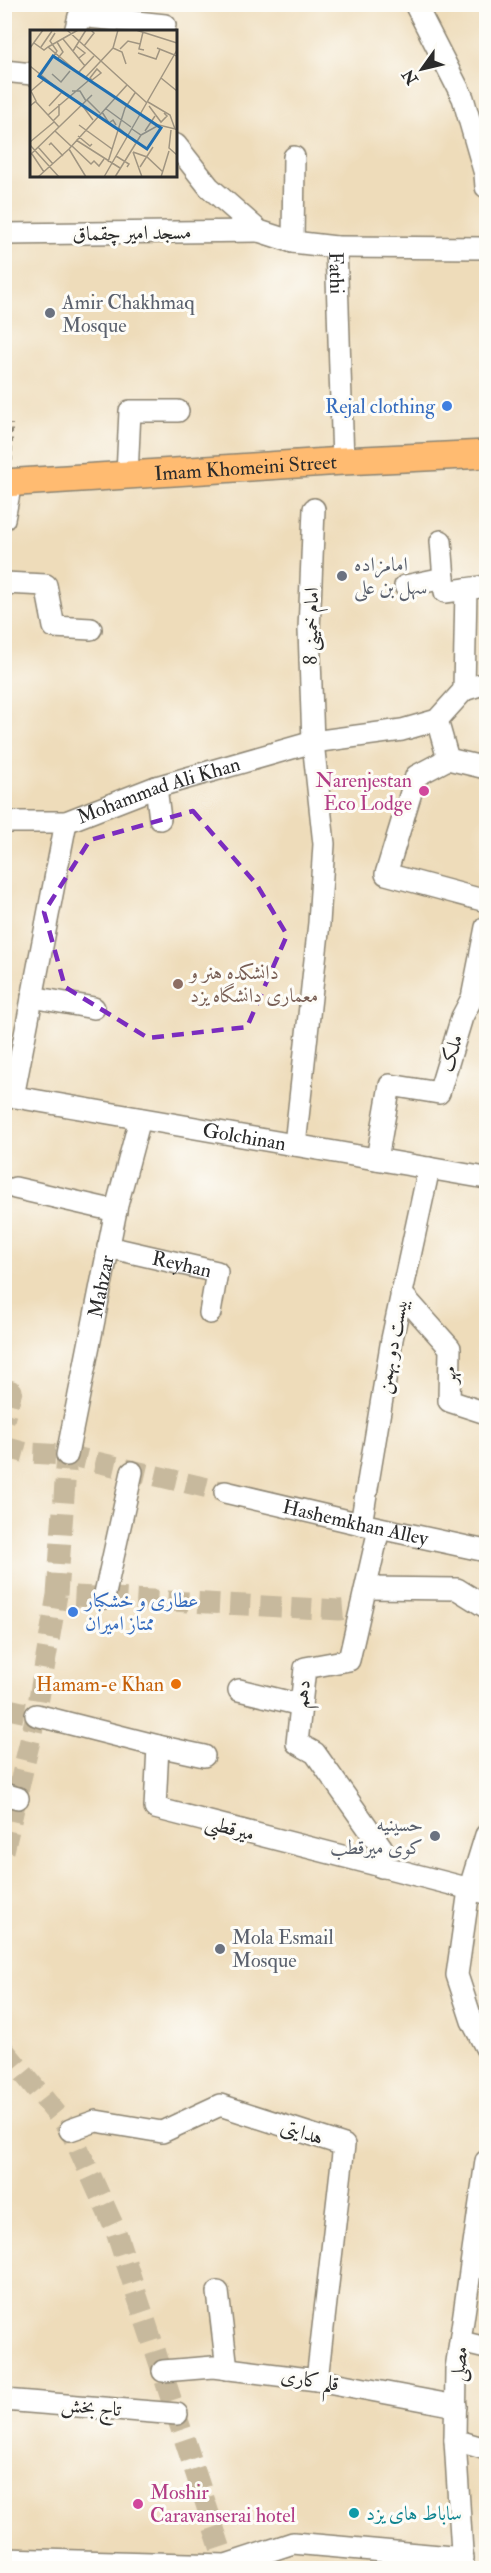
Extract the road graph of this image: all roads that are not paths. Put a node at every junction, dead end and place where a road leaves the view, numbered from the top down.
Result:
1 (415, 4) edge
2 (165, 25) dead end
3 (76, 30) edge
4 (4, 71) edge
5 (30, 74) edge
6 (177, 146) edge
7 (294, 157) dead end
8 (486, 187) edge
9 (259, 231) junction
10 (4, 234) edge
11 (293, 242) junction
12 (336, 247) junction
13 (486, 248) edge
14 (178, 411) dead end
15 (486, 454) edge
16 (343, 461) junction
17 (127, 475) junction
18 (8, 483) edge
19 (314, 509) dead end
20 (4, 519) edge
21 (441, 541) dead end
22 (444, 578) junction
23 (4, 583) edge
24 (405, 586) dead end
25 (486, 586) edge
26 (465, 589) junction
27 (91, 629) dead end
28 (486, 683) edge
29 (464, 690) junction
30 (437, 720) junction
31 (313, 742) junction
32 (448, 759) junction
33 (486, 768) edge
34 (156, 787) junction
35 (160, 819) dead end
36 (4, 822) edge
37 (66, 822) junction
38 (486, 901) edge
39 (486, 927) edge
40 (32, 997) junction
41 (94, 1008) dead end
42 (9, 1096) edge
43 (141, 1119) junction
44 (295, 1145) junction
45 (377, 1159) junction
46 (429, 1168) junction
47 (486, 1178) edge
48 (15, 1188) dead end
49 (116, 1211) junction
50 (108, 1246) junction
51 (402, 1293) junction
52 (210, 1313) dead end
53 (486, 1413) edge
54 (67, 1455) tunnel mouth
55 (132, 1472) dead end
56 (225, 1492) tunnel mouth
57 (370, 1526) junction
58 (486, 1551) edge
59 (366, 1588) junction
60 (104, 1598) dead end
61 (486, 1607) edge
62 (239, 1690) dead end
63 (301, 1705) junction
64 (36, 1715) tunnel mouth
65 (158, 1746) junction
66 (204, 1756) dead end
67 (486, 1835) edge
68 (381, 1867) junction
69 (478, 1891) edge
70 (486, 2048) edge
71 (70, 2130) dead end
72 (486, 2161) edge
73 (483, 2223) edge
74 (218, 2292) dead end
75 (460, 2342) junction
76 (486, 2348) edge
77 (227, 2369) junction
78 (163, 2371) dead end
79 (317, 2380) junction
80 (4, 2400) edge
81 (456, 2406) junction
82 (177, 2414) dead end
83 (455, 2440) junction
84 (486, 2449) edge
85 (4, 2559) edge
86 (463, 2563) edge

1 - 8 street
2 - 3 street
4 - 5 street
6 - 9 street, Fathi
7 - 11 street
9 - 10 street, مسجد امیر چقماق
9 - 11 street, Fathi
11 - 12 street, Fathi
12 - 13 street
12 - 16 street, Fathi
14 - 17 street
15 - 16 main road, Imam Khomeini Street
16 - 17 main road, Imam Khomeini Street
17 - 18 main road, Imam Khomeini Street
18 - 20 street
19 - 31 street, امام خمینی 8
21 - 22 street
22 - 24 street
22 - 26 street
23 - 27 street
25 - 26 street
26 - 29 street
28 - 29 street
29 - 30 street
30 - 31 street, Mohammad Ali Khan
30 - 32 street
31 - 34 street, Mohammad Ali Khan
31 - 44 street, امام خمینی 8
32 - 33 street
32 - 38 street
34 - 35 street
34 - 37 street, Mohammad Ali Khan
36 - 37 street, Mohammad Ali Khan
37 - 40 street
39 - 45 street, ملک
40 - 41 street
40 - 42 street
42 - 43 street, Golchinan
43 - 44 street, Golchinan
43 - 49 street, Mahzar
44 - 45 street, Golchinan
45 - 46 street, Golchinan
46 - 47 street, Golchinan
46 - 51 street, بیست دو بهمن
48 - 49 street
49 - 50 street, Mahzar
50 - 52 street, Reyhan
50 - 54 street, Mahzar
51 - 53 street, مهر
51 - 57 street, بیست دو بهمن
55 - 60 street
56 - 57 street, Hashemkhan Alley
57 - 58 street, Hashemkhan Alley
57 - 59 street, دهم
59 - 61 street
59 - 63 street, دهم
62 - 63 street
63 - 68 street, دهم
64 - 65 street
65 - 66 street
65 - 68 street, میرقطبی
67 - 69 street
68 - 69 street, میرقطبی
69 - 70 street
71 - 79 street, هدایتی
72 - 73 street, مصلی
73 - 75 street, مصلی
74 - 77 street
75 - 76 street
75 - 81 street, مصلی
77 - 78 street, قلم کاری
77 - 79 street, قلم کاری
79 - 81 street, قلم کاری
80 - 82 street, تاج بخش
81 - 83 street, مصلی
83 - 84 street
83 - 86 street, مصلی
85 - 86 street

